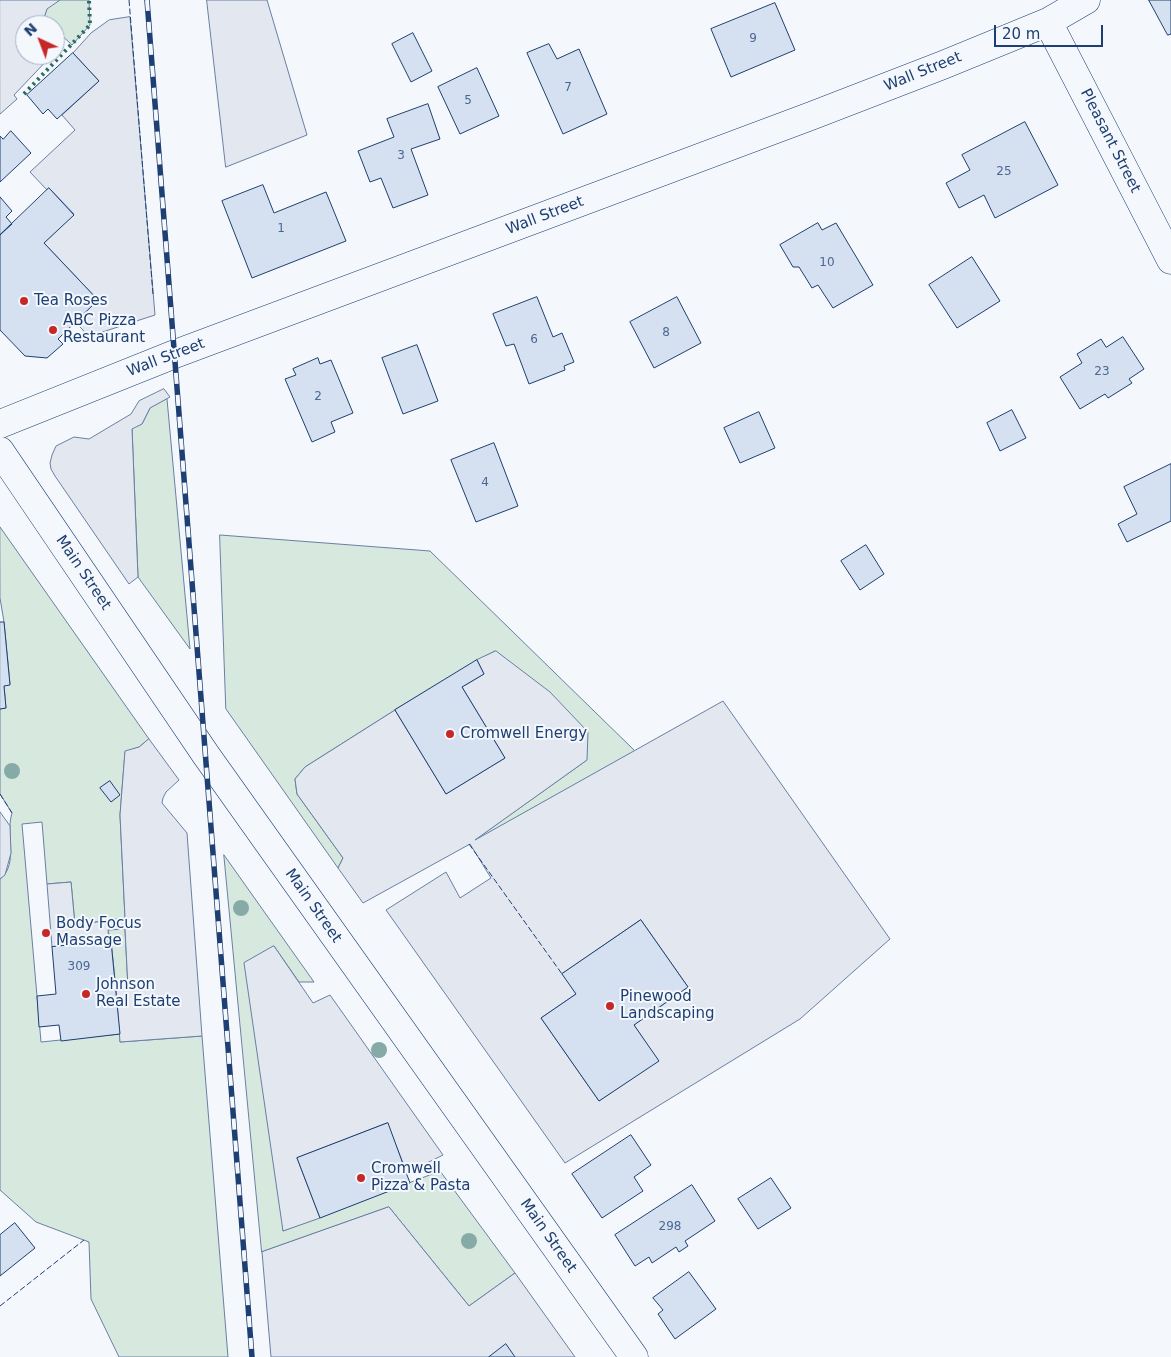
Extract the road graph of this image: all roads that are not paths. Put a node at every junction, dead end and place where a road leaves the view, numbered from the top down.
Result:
1 (1086, 0) edge
2 (1048, 22) junction
3 (1171, 260) edge
4 (0, 424) edge
5 (0, 452) edge
6 (634, 1357) edge

1 - 2 street, Wall Street
2 - 3 street, Pleasant Street
2 - 4 street, Wall Street
5 - 6 street, Main Street

